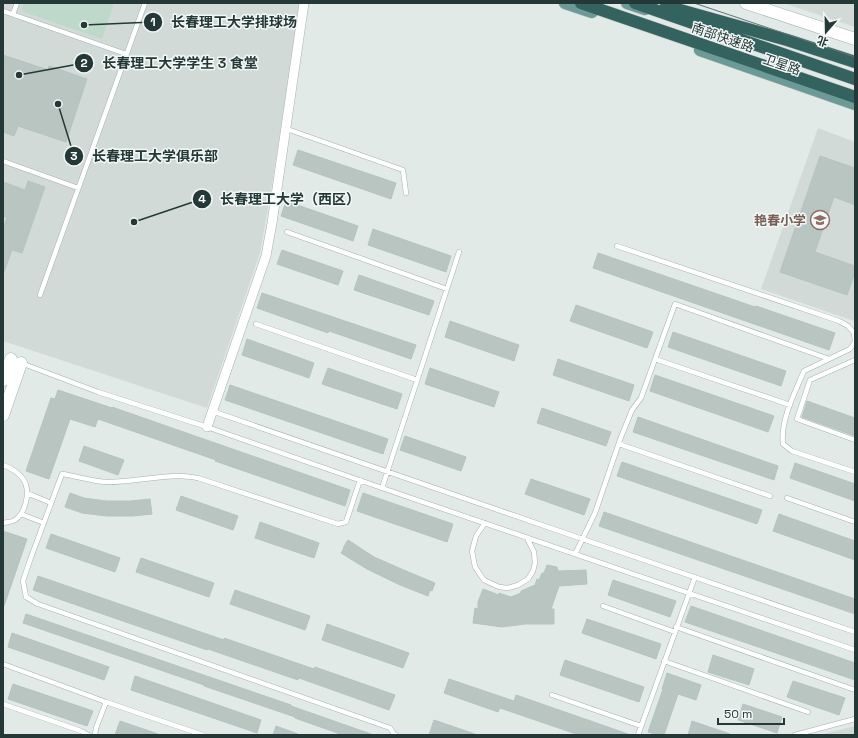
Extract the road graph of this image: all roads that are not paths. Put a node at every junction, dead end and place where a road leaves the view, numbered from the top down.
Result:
1 (17, 3) edge
2 (145, 3) edge
3 (304, 3) edge
4 (565, 3) edge
5 (581, 3) edge
6 (627, 3) edge
7 (635, 3) edge
8 (657, 3) edge
9 (746, 3) edge
10 (3, 11) edge
11 (13, 14) junction
12 (855, 39) edge
13 (126, 54) junction
14 (855, 62) edge
15 (855, 79) edge
16 (855, 84) edge
17 (855, 97) edge
18 (855, 104) edge
19 (287, 129) junction
20 (3, 161) edge
21 (78, 188) junction
22 (406, 193) dead end
23 (287, 232) dead end
24 (617, 246) dead end
25 (459, 252) dead end
26 (447, 289) junction
27 (40, 295) dead end
28 (256, 324) dead end
29 (655, 359) junction
30 (829, 359) junction
31 (855, 360) edge
32 (16, 361) junction
33 (3, 380) edge
34 (417, 380) junction
35 (790, 405) junction
36 (212, 411) junction
37 (3, 415) edge
38 (207, 427) junction
39 (855, 440) edge
40 (619, 444) junction
41 (3, 465) edge
42 (387, 472) junction
43 (855, 472) edge
44 (360, 480) junction
45 (382, 488) junction
46 (27, 493) junction
47 (770, 496) dead end
48 (787, 498) dead end
49 (51, 503) junction
50 (21, 514) junction
51 (855, 522) edge
52 (3, 523) edge
53 (44, 523) junction
54 (484, 523) junction
55 (527, 538) junction
56 (583, 539) junction
57 (575, 554) junction
58 (695, 577) junction
59 (689, 593) junction
60 (603, 606) dead end
61 (676, 629) junction
62 (855, 632) edge
63 (855, 650) edge
64 (664, 661) junction
65 (3, 664) edge
66 (855, 690) edge
67 (552, 695) dead end
68 (106, 702) junction
69 (4, 704) edge
70 (808, 712) dead end
71 (855, 719) edge
72 (641, 726) junction
73 (88, 735) edge
74 (95, 735) edge
75 (203, 735) edge
76 (396, 735) edge
77 (638, 735) edge
78 (795, 735) edge

1 - 11 lane
2 - 13 lane
3 - 19 street
4 - 18 main road, 卫星路
5 - 17 highway, 南部快速路
6 - 16 main road, 卫星路
7 - 15 highway, 南部快速路
8 - 14 highway
9 - 12 main road
10 - 11 lane
11 - 13 lane
13 - 21 lane
19 - 22 lane
19 - 36 street
20 - 21 lane
21 - 27 lane
23 - 26 lane
24 - 30 lane
25 - 26 lane
26 - 34 lane
28 - 34 lane
29 - 30 lane
29 - 35 lane
29 - 40 lane
30 - 35 lane
31 - 39 lane
32 - 33 main road
32 - 37 main road
32 - 38 lane
34 - 42 lane
35 - 43 lane
36 - 38 street
36 - 42 lane
38 - 44 lane
40 - 47 lane
40 - 56 lane
41 - 46 lane
42 - 45 lane
42 - 56 lane
44 - 45 lane
44 - 49 lane
45 - 54 lane
46 - 49 lane
46 - 50 lane
48 - 51 lane
49 - 53 lane
50 - 52 lane
50 - 53 lane
53 - 76 lane
54 - 55 lane
54 - 55 lane
55 - 57 lane
56 - 57 lane
56 - 58 lane
57 - 59 lane
58 - 59 lane
58 - 62 lane
59 - 61 lane
59 - 63 lane
60 - 61 lane
61 - 64 lane
61 - 66 lane
64 - 70 lane
64 - 72 lane
65 - 68 lane
67 - 72 lane
68 - 74 lane
68 - 75 lane
69 - 73 lane
71 - 78 lane
72 - 77 lane

